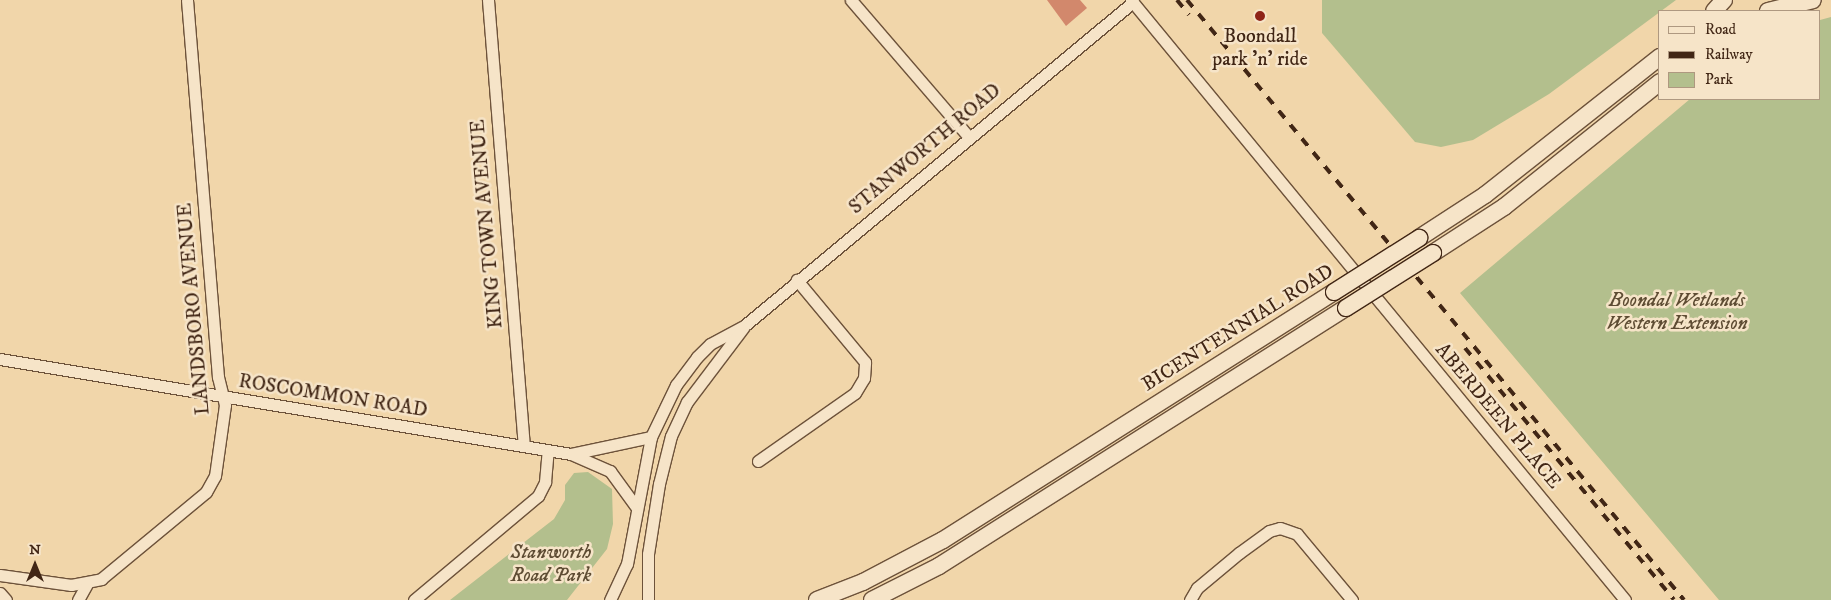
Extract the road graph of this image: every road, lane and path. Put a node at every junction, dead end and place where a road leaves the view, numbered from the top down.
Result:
1 (187, 0) edge
2 (488, 0) edge
3 (851, 0) edge
4 (1724, 0) edge
5 (1813, 0) edge
6 (1132, 1) edge
7 (1715, 10) edge
8 (1772, 10) edge
9 (1658, 59) edge
10 (1658, 84) edge
11 (969, 137) junction
12 (798, 280) junction
13 (744, 326) junction
14 (0, 359) edge
15 (222, 397) junction
16 (651, 437) junction
17 (524, 446) junction
18 (548, 450) junction
19 (572, 454) junction
20 (758, 461) dead end
21 (637, 508) junction
22 (0, 576) edge
23 (88, 584) junction
24 (0, 593) edge
25 (6, 600) edge
26 (78, 600) edge
27 (414, 600) edge
28 (610, 600) edge
29 (648, 600) edge
30 (817, 600) edge
31 (872, 600) edge
32 (1190, 600) edge
33 (1352, 600) edge
34 (1625, 600) edge

1 - 15 street, LANDSBORO AVENUE
2 - 17 street, KING TOWN AVENUE
3 - 11 street
4 - 7 main road
5 - 8 main road
6 - 11 street, STANWORTH ROAD
6 - 34 street, ABERDEEN PLACE
9 - 30 main road, BICENTENNIAL ROAD, bridge
10 - 31 main road, BICENTENNIAL ROAD, bridge
11 - 12 street, STANWORTH ROAD
12 - 13 street, STANWORTH ROAD
12 - 20 street
13 - 16 street, STANWORTH ROAD
13 - 29 street, STANWORTH ROAD
14 - 15 street, ROSCOMMON ROAD
15 - 17 street, ROSCOMMON ROAD
15 - 23 street, LANDSBORO AVENUE
16 - 19 street, ROSCOMMON ROAD
16 - 21 street, STANWORTH ROAD
17 - 18 street, ROSCOMMON ROAD
18 - 19 street, ROSCOMMON ROAD
18 - 27 street
19 - 21 street, ROSCOMMON ROAD
21 - 28 street, STANWORTH ROAD
22 - 23 street
23 - 26 street
24 - 25 street
32 - 33 street

